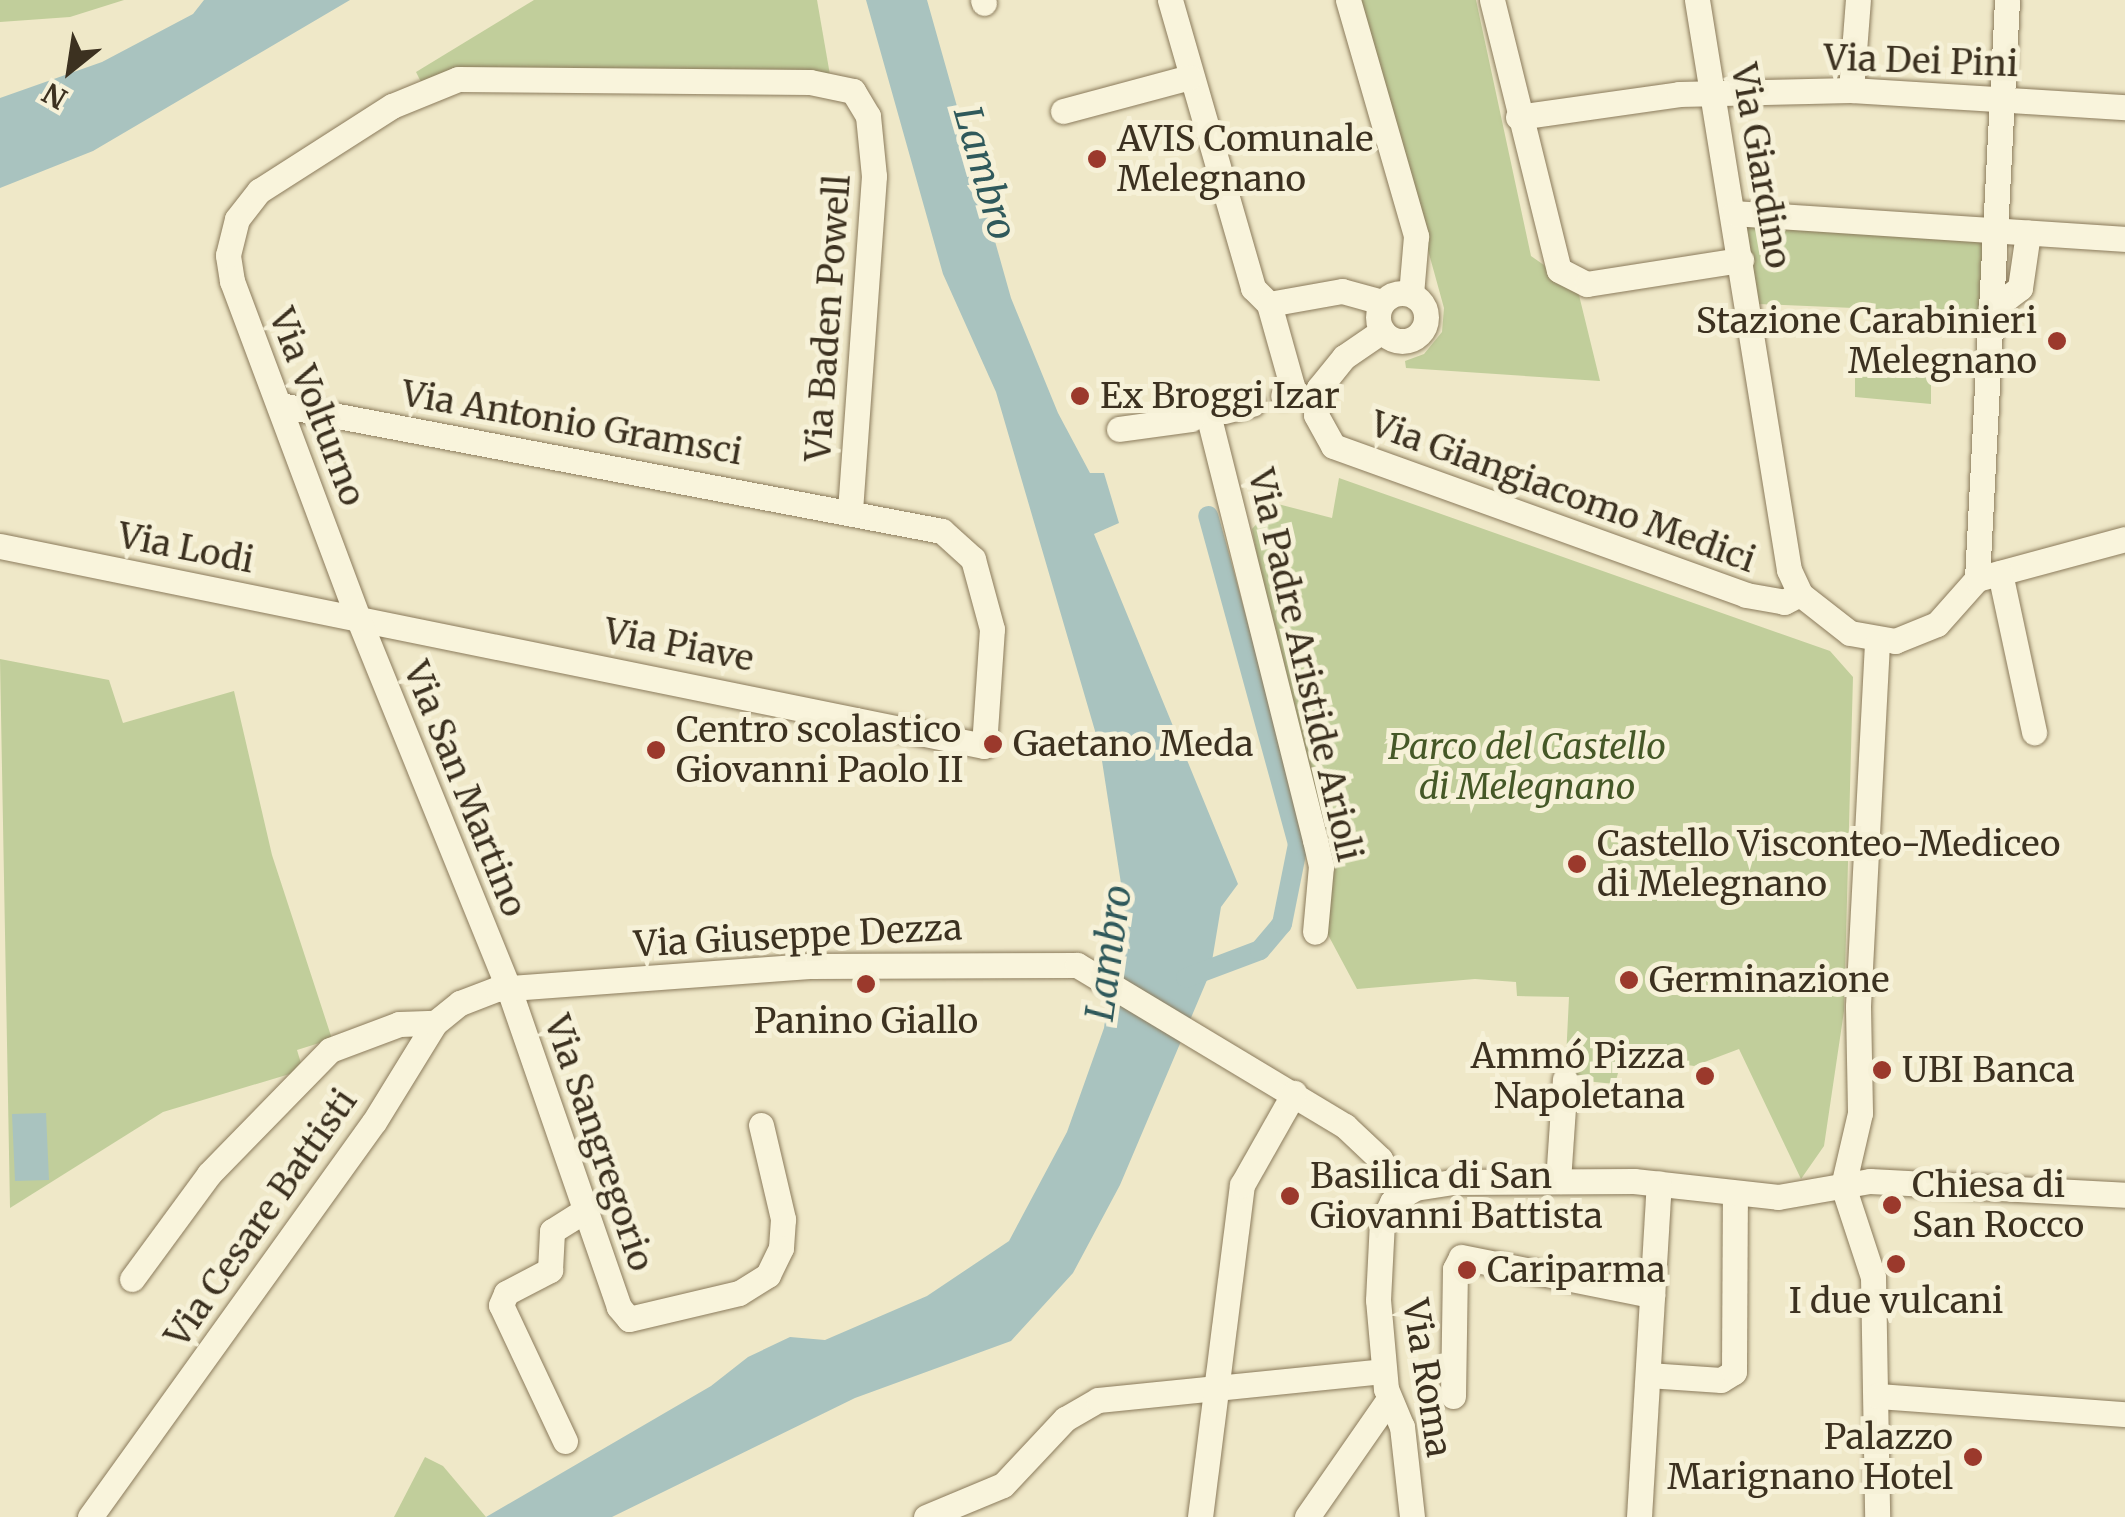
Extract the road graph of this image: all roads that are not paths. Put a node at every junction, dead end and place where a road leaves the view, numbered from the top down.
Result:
1 (1170, 0) edge
2 (1348, 0) edge
3 (1492, 0) edge
4 (1697, 0) edge
5 (1858, 0) edge
6 (2008, 0) edge
7 (1190, 77) junction
8 (1851, 90) junction
9 (1713, 94) junction
10 (2003, 100) junction
11 (2125, 107) edge
12 (1063, 110) dead end
13 (1518, 117) junction
14 (1734, 212) junction
15 (237, 220) joint
16 (1998, 230) junction
17 (2028, 233) junction
18 (2125, 240) edge
19 (1741, 260) junction
20 (1411, 294) junction
21 (1994, 296) junction
22 (1382, 302) junction
23 (1269, 304) junction
24 (1382, 331) junction
25 (1284, 396) dead end
26 (280, 404) junction
27 (1252, 404) dead end
28 (1208, 415) junction
29 (1120, 429) dead end
30 (850, 512) junction
31 (2125, 539) edge
32 (0, 546) edge
33 (1988, 576) junction
34 (1796, 587) junction
35 (358, 618) junction
36 (1877, 642) junction
37 (2034, 732) dead end
38 (984, 746) joint
39 (1316, 932) dead end
40 (508, 987) junction
41 (435, 1022) junction
42 (1565, 1078) dead end
43 (1294, 1093) junction
44 (761, 1126) dead end
45 (1558, 1182) junction
46 (1659, 1184) junction
47 (1842, 1186) junction
48 (1735, 1193) junction
49 (1400, 1196) junction
50 (2125, 1196) edge
51 (584, 1212) junction
52 (132, 1279) dead end
53 (1652, 1294) junction
54 (1384, 1371) junction
55 (1648, 1375) junction
56 (1212, 1392) junction
57 (1454, 1396) dead end
58 (1877, 1396) junction
59 (1390, 1399) junction
60 (2125, 1414) edge
61 (565, 1441) dead end
62 (90, 1517) edge
63 (926, 1517) edge
64 (1200, 1517) edge
65 (1307, 1517) edge
66 (1412, 1517) edge
67 (1640, 1517) edge
68 (1878, 1517) edge

1 - 7 street
2 - 20 street
3 - 13 street
4 - 9 street, Via Giardino
5 - 8 street
6 - 10 street
7 - 12 street
7 - 23 street
8 - 9 street, Via Dei Pini
8 - 10 street, Via Dei Pini
9 - 13 street, Via Dei Pini
9 - 14 street, Via Giardino
10 - 11 street, Via Dei Pini
10 - 16 street
13 - 19 street
14 - 16 street
14 - 19 street, Via Giardino
15 - 26 street, Via Volturno
15 - 30 street, Via Baden Powell
16 - 17 street
16 - 21 street
17 - 18 street
17 - 21 street
19 - 34 street, Via Giardino
20 - 22 street
20 - 24 street
21 - 33 street
22 - 23 street
22 - 24 street
23 - 25 street
24 - 34 street, Via Giangiacomo Medici
26 - 30 street, Via Antonio Gramsci
26 - 35 street, Via Volturno
27 - 28 street
28 - 29 street
28 - 39 street, Via Padre Aristide Arioli
30 - 38 street, Via Antonio Gramsci
31 - 33 street
32 - 35 street, Via Lodi
33 - 36 street
33 - 37 street
34 - 36 street
35 - 38 street, Via Piave
35 - 40 street, Via San Martino
36 - 47 street
40 - 41 street, Via Cesare Battisti
40 - 43 street, Via Giuseppe Dezza
40 - 51 street, Via Sangregorio
41 - 52 street
41 - 62 street, Via Cesare Battisti
42 - 45 street
43 - 49 street
43 - 56 street
44 - 51 street, Via Sangregorio
45 - 46 street
45 - 49 street
46 - 48 street
46 - 53 street
47 - 48 street
47 - 50 street
47 - 58 street
48 - 55 street
49 - 54 street, Via Roma
51 - 61 street
53 - 55 street
53 - 57 street
54 - 56 street
54 - 59 street, Via Roma
55 - 67 street
56 - 63 street
56 - 64 street
58 - 60 street
58 - 68 street
59 - 65 street
59 - 66 street, Via Roma

